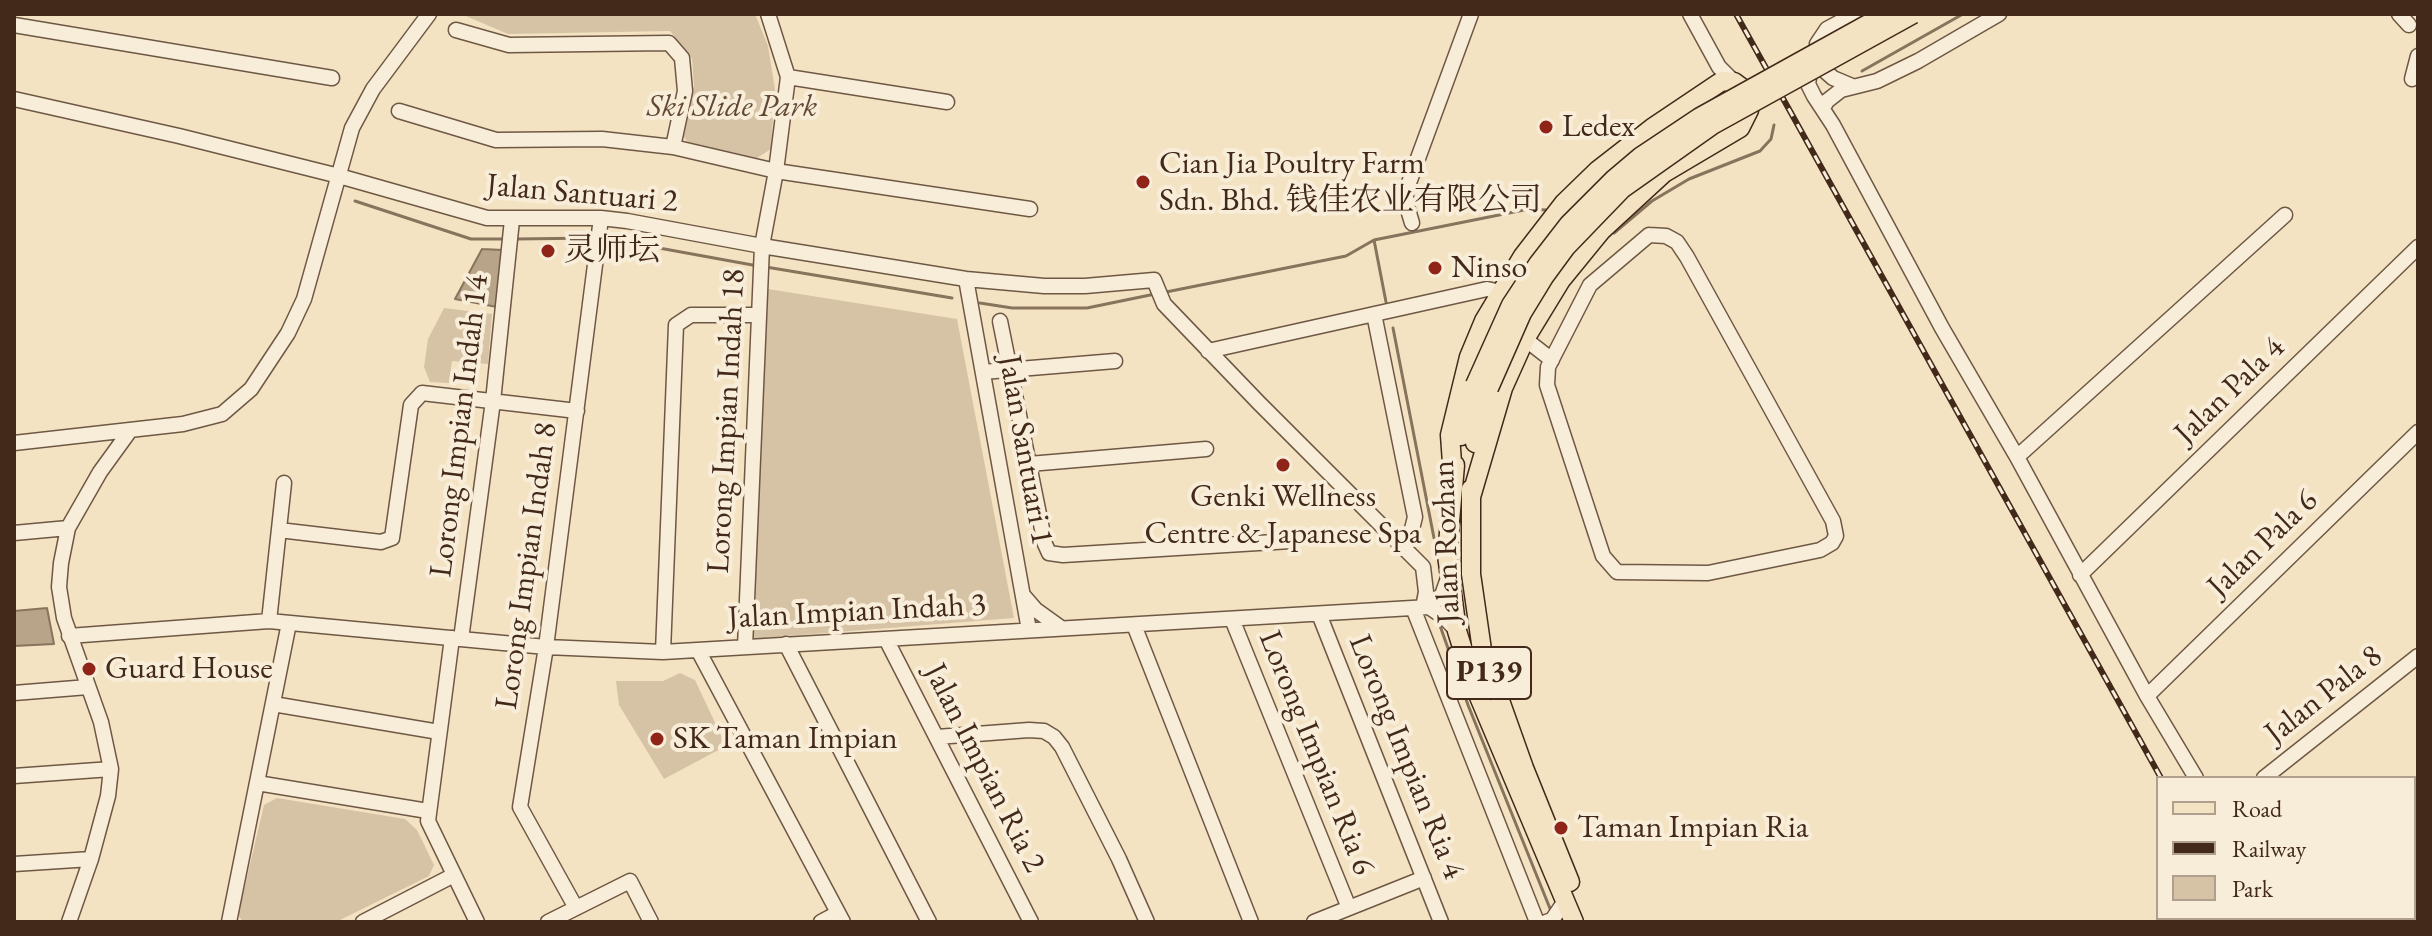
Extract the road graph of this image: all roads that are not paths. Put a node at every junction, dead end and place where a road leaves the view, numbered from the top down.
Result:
1 (429, 14) edge
2 (768, 14) edge
3 (1471, 14) edge
4 (1690, 14) edge
5 (1855, 14) edge
6 (1886, 14) edge
7 (1913, 14) edge
8 (1999, 14) edge
9 (14, 25) edge
10 (456, 30) dead end
11 (1817, 54) junction
12 (2418, 56) edge
13 (788, 77) junction
14 (332, 78) dead end
15 (1833, 78) junction
16 (2412, 79) dead end
17 (1734, 82) junction
18 (1852, 86) junction
19 (14, 99) edge
20 (947, 102) dead end
21 (1823, 108) junction
22 (399, 111) dead end
23 (673, 147) junction
24 (776, 171) junction
25 (339, 176) junction
26 (1030, 209) dead end
27 (2285, 215) dead end
28 (600, 222) junction
29 (1412, 223) dead end
30 (512, 224) junction
31 (766, 226) junction
32 (737, 242) junction
33 (762, 246) junction
34 (2418, 247) edge
35 (789, 250) junction
36 (966, 279) junction
37 (1501, 292) junction
38 (1374, 314) junction
39 (759, 315) junction
40 (1000, 321) dead end
41 (1525, 339) junction
42 (1208, 351) junction
43 (1552, 360) junction
44 (1115, 361) dead end
45 (1010, 370) junction
46 (983, 372) junction
47 (1482, 387) junction
48 (493, 401) junction
49 (577, 411) junction
50 (129, 432) junction
51 (2418, 432) edge
52 (14, 443) edge
53 (1206, 449) dead end
54 (2017, 457) junction
55 (1029, 464) junction
56 (1453, 477) junction
57 (284, 483) dead end
58 (1471, 497) junction
59 (68, 528) junction
60 (279, 530) junction
61 (14, 533) edge
62 (1291, 541) dead end
63 (1400, 544) junction
64 (2080, 575) junction
65 (1448, 578) junction
66 (1022, 594) junction
67 (1421, 607) junction
68 (1319, 614) junction
69 (1232, 619) junction
70 (269, 621) junction
71 (289, 623) junction
72 (1134, 625) junction
73 (1061, 628) junction
74 (1029, 630) junction
75 (1457, 631) junction
76 (69, 636) junction
77 (456, 639) junction
78 (886, 639) junction
79 (786, 644) junction
80 (546, 647) junction
81 (745, 647) junction
82 (698, 650) junction
83 (663, 652) junction
84 (2418, 656) edge
85 (88, 687) junction
86 (14, 693) edge
87 (2147, 696) junction
88 (273, 704) junction
89 (439, 732) junction
90 (937, 737) junction
91 (111, 769) junction
92 (14, 776) edge
93 (2195, 776) edge
94 (2267, 776) edge
95 (257, 783) junction
96 (428, 811) junction
97 (91, 859) junction
98 (14, 864) edge
99 (454, 875) junction
100 (1424, 878) junction
101 (1565, 901) junction
102 (576, 908) junction
103 (1349, 908) junction
104 (840, 918) edge
105 (1548, 921) edge
106 (69, 922) edge
107 (229, 922) edge
108 (363, 922) edge
109 (477, 922) edge
110 (548, 922) edge
111 (651, 922) edge
112 (821, 922) edge
113 (929, 922) edge
114 (1031, 922) edge
115 (1147, 922) edge
116 (1251, 922) edge
117 (1314, 922) edge
118 (1441, 922) edge
119 (1574, 922) edge
120 (1587, 922) edge

1 - 25 street
2 - 13 street
3 - 29 street
4 - 17 street
5 - 11 street
6 - 47 main road, Jalan Rozhan / P139, bridge
7 - 47 main road, Jalan Rozhan / P139, bridge
8 - 18 street
9 - 14 street
10 - 23 street
11 - 15 street
11 - 21 street
12 - 16 street
13 - 20 street
13 - 24 street, Lorong Impian Indah 18
15 - 18 street
15 - 21 street
17 - 37 main road
17 - 41 main road
18 - 21 street
19 - 25 street, Jalan Santuari 2
21 - 54 street
22 - 23 street
23 - 24 street
24 - 26 street
24 - 31 street, Lorong Impian Indah 18
25 - 30 street, Jalan Santuari 2
25 - 50 street
27 - 54 street
28 - 30 street, Jalan Santuari 2
28 - 32 street, Jalan Santuari 2
28 - 49 street, Lorong Impian Indah 8
30 - 48 street, Lorong Impian Indah 14
31 - 32 street
31 - 33 street, Lorong Impian Indah 18
31 - 35 street
32 - 33 street, Jalan Santuari 2
33 - 35 street, Jalan Santuari 2
33 - 39 street, Lorong Impian Indah 18
34 - 64 street, Jalan Pala 4
35 - 36 street, Jalan Santuari 2
36 - 42 street, Jalan Santuari 2
36 - 46 street, Jalan Santuari 1
37 - 38 street
37 - 56 main road
38 - 42 street
38 - 63 street
39 - 81 street, Lorong Impian Indah 18
39 - 83 street
40 - 45 street
41 - 43 street
41 - 58 main road
42 - 63 street
43 - 43 street
44 - 45 street
45 - 46 street
45 - 55 street
46 - 66 street, Jalan Santuari 1
47 - 56 main road, Jalan Rozhan / P139
47 - 58 main road, Jalan Rozhan / P139
48 - 49 street
48 - 60 street
48 - 77 street, Lorong Impian Indah 14
49 - 80 street, Lorong Impian Indah 8
50 - 52 street
50 - 59 street
51 - 87 street, Jalan Pala 6
53 - 55 street
54 - 64 street
55 - 62 street
56 - 65 main road, Jalan Rozhan / P139
57 - 60 street
58 - 120 main road, Jalan Rozhan / P139
59 - 61 street
59 - 76 street
60 - 70 street
63 - 67 street
64 - 87 street
65 - 67 street
65 - 75 main road, Jalan Rozhan / P139
66 - 73 street
66 - 74 street, Jalan Santuari 1
67 - 68 street, Jalan Impian Indah 3
67 - 75 street
67 - 105 street, Jalan Rozhan
68 - 69 street, Jalan Impian Indah 3
68 - 100 street, Lorong Impian Ria 4
69 - 72 street, Jalan Impian Indah 3
69 - 103 street, Lorong Impian Ria 6
70 - 71 street, Jalan Impian Indah 3
70 - 76 street, Jalan Impian Indah 3
71 - 77 street, Jalan Impian Indah 3
71 - 88 street
72 - 73 street, Jalan Impian Indah 3
72 - 116 street
73 - 74 street, Jalan Impian Indah 3
74 - 78 street, Jalan Impian Indah 3
75 - 101 main road, Jalan Rozhan / P139
76 - 85 street
77 - 80 street, Jalan Impian Indah 3
77 - 89 street, Lorong Impian Indah 14
78 - 79 street, Jalan Impian Indah 3
78 - 90 street, Jalan Impian Ria 2
79 - 81 street, Jalan Impian Indah 3
79 - 113 street
80 - 83 street, Jalan Impian Indah 3
80 - 102 street, Lorong Impian Indah 8
81 - 82 street, Jalan Impian Indah 3
82 - 83 street, Jalan Impian Indah 3
82 - 104 street
84 - 94 street, Jalan Pala 8
85 - 86 street
85 - 91 street
87 - 93 street
88 - 89 street
88 - 95 street
89 - 96 street, Lorong Impian Indah 14
90 - 114 street, Jalan Impian Ria 2
90 - 115 street
91 - 92 street
91 - 97 street
95 - 96 street
95 - 107 street
96 - 99 street
97 - 98 street
97 - 106 street
99 - 108 street
99 - 109 street
100 - 103 street
100 - 118 street, Lorong Impian Ria 4
101 - 105 street
101 - 119 main road, Jalan Rozhan / P139
102 - 110 street
102 - 111 street
103 - 117 street
104 - 112 street

